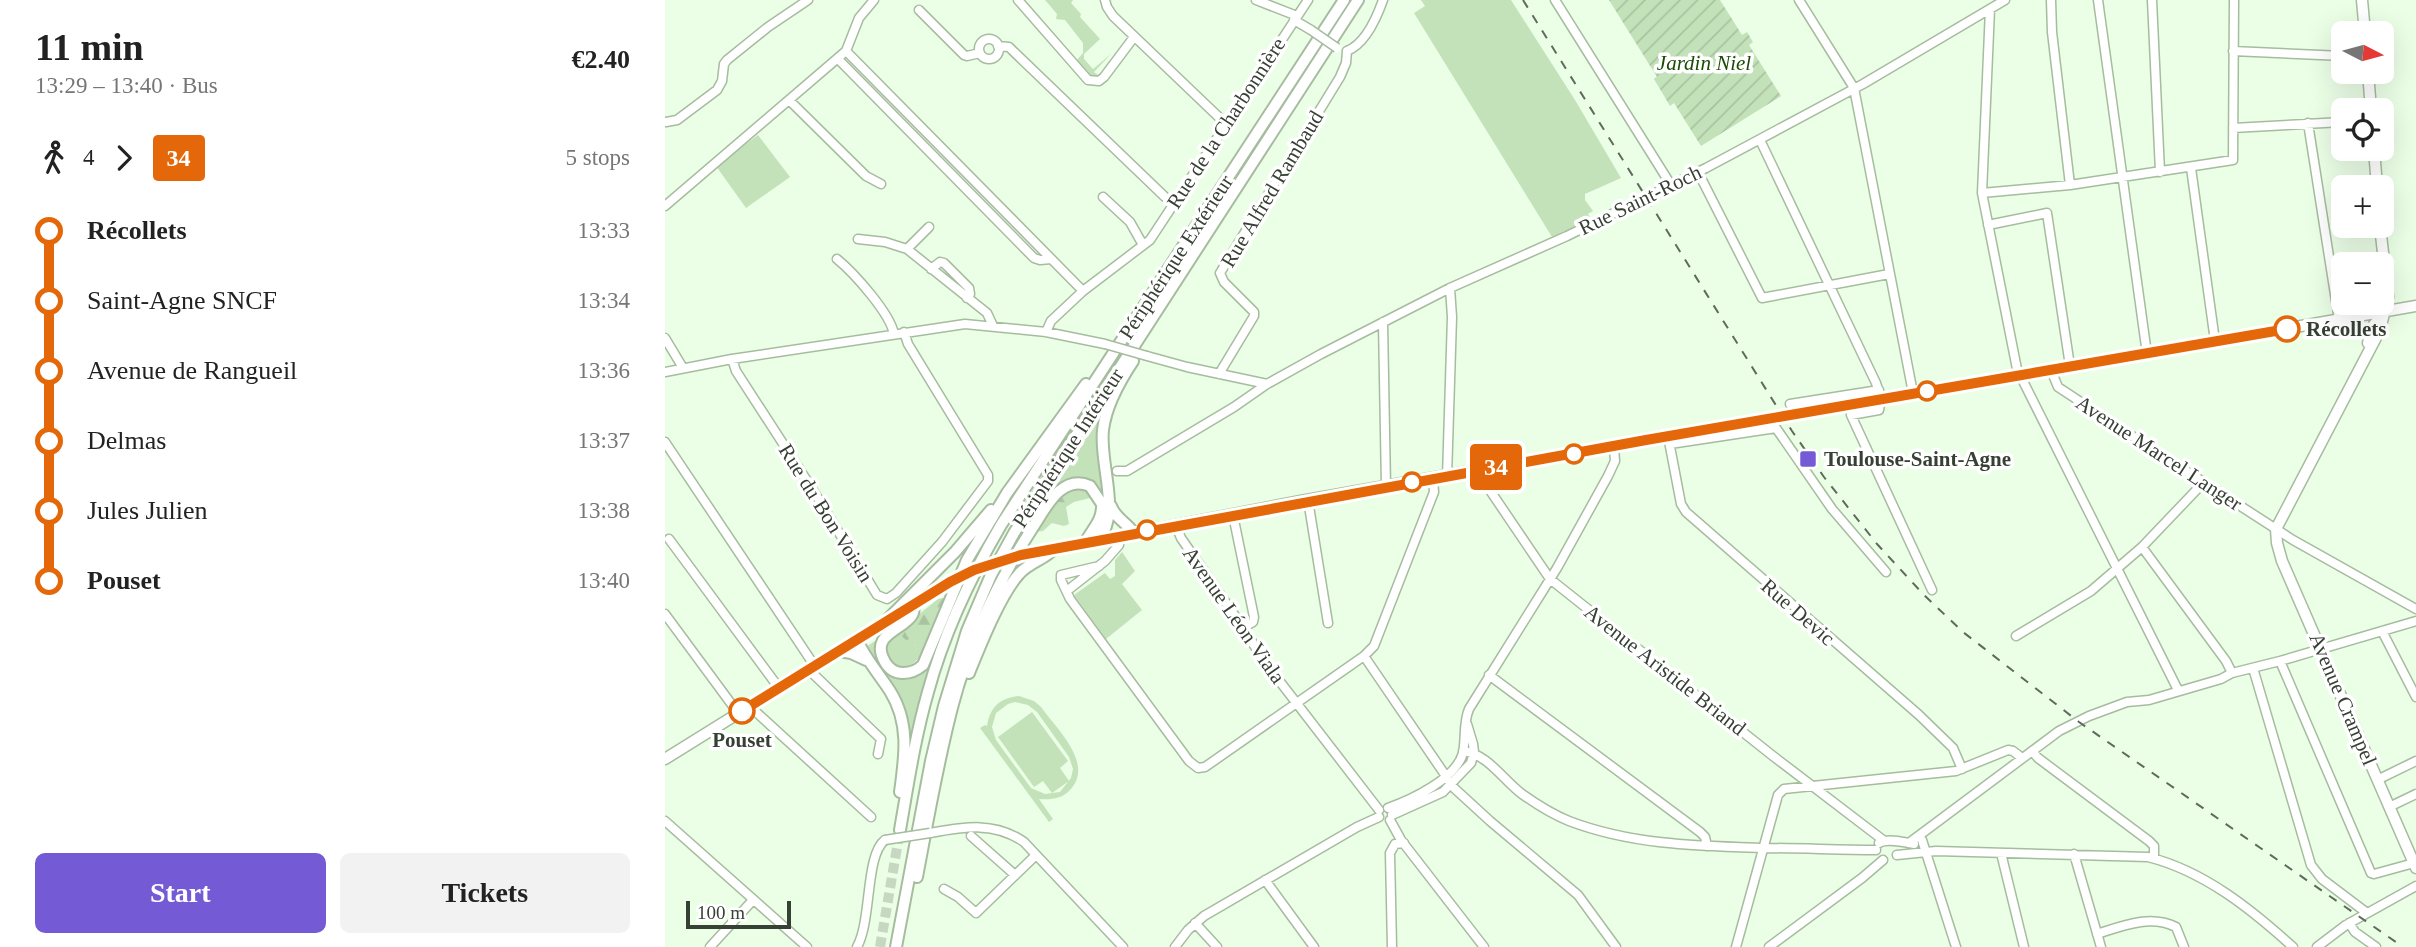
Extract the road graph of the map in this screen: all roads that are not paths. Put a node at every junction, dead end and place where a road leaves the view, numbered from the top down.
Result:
1 (808, 0) edge
2 (874, 0) edge
3 (1018, 0) edge
4 (1105, 0) edge
5 (1256, 0) edge
6 (1308, 0) edge
7 (1344, 0) edge
8 (1358, 0) edge
9 (1383, 0) edge
10 (1555, 0) edge
11 (2005, 0) edge
12 (2051, 0) edge
13 (2098, 0) edge
14 (2153, 0) edge
15 (2234, 0) edge
16 (2362, 0) edge
17 (1803, 1) edge
18 (1990, 9) junction
19 (919, 10) dead end
20 (1295, 18) junction
21 (2364, 21) edge
22 (1134, 37) junction
23 (846, 51) junction
24 (1347, 51) junction
25 (2233, 51) junction
26 (2331, 55) edge
27 (838, 59) junction
28 (1854, 88) junction
29 (790, 101) junction
30 (666, 122) edge
31 (2331, 122) edge
32 (2308, 123) junction
33 (1226, 124) junction
34 (2233, 128) junction
35 (1760, 140) junction
36 (2191, 168) junction
37 (1698, 172) junction
38 (2160, 172) junction
39 (2122, 178) junction
40 (881, 184) dead end
41 (1671, 185) junction
42 (2070, 186) junction
43 (1982, 193) junction
44 (1103, 197) dead end
45 (1174, 203) junction
46 (665, 206) edge
47 (1988, 225) junction
48 (929, 227) dead end
49 (858, 239) dead end
50 (1143, 246) junction
51 (907, 249) junction
52 (837, 259) dead end
53 (1051, 259) junction
54 (1889, 274) junction
55 (1830, 286) junction
56 (1450, 288) junction
57 (1083, 291) junction
58 (978, 306) junction
59 (2416, 306) edge
60 (2394, 310) edge
61 (2370, 315) edge
62 (2382, 315) edge
63 (2383, 315) edge
64 (2360, 317) junction
65 (2339, 320) junction
66 (1383, 322) junction
67 (982, 325) junction
68 (993, 326) junction
69 (2373, 326) junction
70 (904, 332) junction
71 (1046, 332) junction
72 (1143, 332) junction
73 (894, 334) junction
74 (665, 338) edge
75 (2215, 341) junction
76 (2147, 354) junction
77 (2364, 357) junction
78 (733, 359) junction
79 (1105, 365) junction
80 (2070, 366) junction
81 (683, 368) junction
82 (2051, 370) junction
83 (665, 372) edge
84 (1219, 374) junction
85 (2019, 375) junction
86 (1248, 380) junction
87 (1267, 384) junction
88 (1913, 393) junction
89 (1252, 395) junction
90 (1880, 395) junction
91 (1790, 404) dead end
92 (1669, 440) junction
93 (665, 442) edge
94 (1613, 447) junction
95 (1117, 471) dead end
96 (1481, 471) junction
97 (1447, 477) junction
98 (1433, 479) junction
99 (2204, 482) junction
100 (1386, 487) junction
101 (1007, 493) junction
102 (1308, 500) junction
103 (1109, 502) junction
104 (1233, 514) junction
105 (1176, 526) junction
106 (2276, 529) junction
107 (1133, 533) junction
108 (1118, 537) junction
109 (669, 539) dead end
110 (1098, 540) junction
111 (1085, 542) junction
112 (2142, 547) junction
113 (1055, 548) junction
114 (1099, 566) junction
115 (2117, 569) junction
116 (1886, 572) dead end
117 (1550, 579) junction
118 (1067, 590) junction
119 (1932, 590) dead end
120 (915, 604) junction
121 (2416, 609) edge
122 (665, 614) edge
123 (2416, 621) edge
124 (1328, 623) dead end
125 (882, 625) junction
126 (1243, 626) junction
127 (2382, 631) junction
128 (2016, 636) dead end
129 (857, 640) junction
130 (2321, 649) junction
131 (840, 651) junction
132 (1364, 656) junction
133 (2280, 662) junction
134 (872, 665) junction
135 (811, 667) junction
136 (2253, 668) junction
137 (2232, 673) junction
138 (1489, 675) junction
139 (779, 688) junction
140 (2178, 690) junction
141 (2416, 697) edge
142 (1296, 703) junction
143 (751, 705) junction
144 (738, 713) junction
145 (949, 720) junction
146 (1466, 720) junction
147 (1463, 751) junction
148 (2032, 751) junction
149 (1474, 752) junction
150 (878, 754) dead end
151 (2022, 758) junction
152 (665, 759) edge
153 (2416, 761) edge
154 (1962, 769) junction
155 (1446, 777) junction
156 (2377, 780) junction
157 (1452, 785) junction
158 (1813, 785) junction
159 (2416, 794) edge
160 (2389, 807) junction
161 (1385, 815) junction
162 (871, 817) dead end
163 (665, 821) edge
164 (1931, 826) junction
165 (971, 836) dead end
166 (1883, 840) junction
167 (1403, 842) junction
168 (1894, 842) junction
169 (1909, 843) junction
170 (1707, 846) junction
171 (1922, 846) junction
172 (1763, 848) junction
173 (1876, 850) junction
174 (2001, 853) junction
175 (1901, 854) junction
176 (2074, 854) junction
177 (1036, 855) junction
178 (2151, 858) junction
179 (1882, 860) junction
180 (2415, 866) edge
181 (1015, 875) junction
182 (1265, 880) junction
183 (2416, 886) edge
184 (944, 889) dead end
185 (753, 900) junction
186 (2367, 913) junction
187 (901, 919) junction
188 (1195, 923) junction
189 (2349, 923) junction
190 (2097, 934) junction
191 (710, 947) edge
192 (807, 947) edge
193 (857, 947) edge
194 (896, 947) edge
195 (1123, 947) edge
196 (1175, 947) edge
197 (1217, 947) edge
198 (1314, 947) edge
199 (1392, 947) edge
200 (1484, 947) edge
201 (1616, 947) edge
202 (1736, 947) edge
203 (1769, 947) edge
204 (1956, 947) edge
205 (2024, 947) edge
206 (2101, 947) edge
207 (2184, 947) edge
208 (2293, 947) edge
209 (2317, 947) edge
210 (2376, 947) edge

1 - 30 street
2 - 23 street
3 - 22 street
4 - 22 street
5 - 20 street
6 - 20 street, Rue de la Charbonnière
7 - 79 highway, Périphérique Extérieur
8 - 72 highway, Périphérique Intérieur
9 - 24 street, Rue Alfred Rambaud
10 - 41 street
11 - 18 street, Rue Saint-Roch
12 - 42 street
13 - 39 street
14 - 38 street
15 - 25 street
16 - 21 main road
17 - 28 street
18 - 28 street, Rue Saint-Roch
18 - 43 street
19 - 45 street
20 - 24 street, bridge
20 - 33 street, Rue de la Charbonnière
22 - 33 street
23 - 27 street
23 - 53 street
24 - 84 street, Rue Alfred Rambaud
25 - 26 street
25 - 34 street
27 - 29 street
27 - 53 street
28 - 35 street, Rue Saint-Roch
28 - 54 street
29 - 40 street
29 - 46 street
31 - 32 street
32 - 34 street
32 - 65 street
33 - 45 street, Rue de la Charbonnière
34 - 36 street
35 - 37 street, Rue Saint-Roch
35 - 55 street
36 - 38 street
36 - 75 street
37 - 41 street, Rue Saint-Roch
37 - 55 street
38 - 39 street
39 - 42 street
39 - 76 street
41 - 56 street, Rue Saint-Roch
42 - 43 street
43 - 47 street
44 - 50 street
45 - 50 street, Rue de la Charbonnière
47 - 80 street
47 - 85 street
48 - 51 street
49 - 51 street
50 - 57 street, Rue de la Charbonnière
51 - 58 street
52 - 73 street
53 - 57 street
54 - 55 street
54 - 88 street
55 - 90 street
56 - 66 street, Rue Saint-Roch
56 - 97 street
57 - 71 street, Rue de la Charbonnière
58 - 67 street
58 - 68 street
59 - 60 main road
61 - 64 main road
62 - 69 main road
63 - 77 main road
64 - 65 main road
64 - 69 main road
65 - 75 main road
66 - 87 street, Rue Saint-Roch
66 - 100 street
67 - 68 street
67 - 70 street
68 - 71 street
69 - 77 main road
70 - 73 street
70 - 78 street, Rue du Bon Voisin
71 - 84 street, bridge
72 - 103 highway
72 - 187 highway, Périphérique Intérieur
73 - 78 street
74 - 81 street
75 - 76 main road
76 - 80 main road
77 - 106 main road
78 - 81 street
79 - 101 highway
79 - 134 highway, Périphérique Extérieur
80 - 82 main road
81 - 83 street
82 - 85 main road
82 - 99 street, Avenue Marcel Langer
84 - 86 street
85 - 88 main road
85 - 115 street
86 - 87 street
86 - 89 street
87 - 89 street, Rue Saint-Roch
88 - 90 main road
89 - 95 street, Rue Saint-Roch
90 - 91 street
90 - 92 main road
90 - 119 street
92 - 94 main road
92 - 116 street
92 - 154 street, Rue Devic
93 - 135 street
94 - 96 main road
94 - 117 street
96 - 97 main road
96 - 117 street, Avenue Aristide Briand
97 - 98 main road
98 - 100 main road
98 - 132 street
99 - 106 street, Avenue Marcel Langer
99 - 112 street
100 - 102 main road
101 - 120 highway
101 - 125 highway
102 - 104 main road
102 - 124 street
103 - 107 highway
103 - 110 highway
104 - 105 main road
104 - 126 street
105 - 107 main road
105 - 126 street, Avenue Léon Viala
106 - 121 street, Avenue Marcel Langer
106 - 130 main road, Avenue Crampel
107 - 108 main road
108 - 110 main road
108 - 114 street
109 - 139 street
110 - 111 main road
111 - 113 main road
111 - 145 highway
112 - 115 street
112 - 137 street
113 - 120 main road, bridge
113 - 145 highway
114 - 118 street
114 - 118 street
115 - 128 street
115 - 140 street
117 - 138 street
117 - 158 street, Avenue Aristide Briand
118 - 142 street
120 - 125 main road
122 - 144 street
123 - 127 street
125 - 129 main road
126 - 142 street, Avenue Léon Viala
127 - 130 street
127 - 141 street
129 - 131 main road
129 - 134 highway
130 - 133 street
130 - 156 main road, Avenue Crampel
131 - 134 highway
131 - 135 main road
132 - 142 street
132 - 155 street
133 - 136 street
133 - 180 street
135 - 139 main road
135 - 150 street
136 - 137 street
136 - 186 street
137 - 140 street
138 - 146 street
138 - 170 street
139 - 143 main road
140 - 148 street
142 - 161 street, Avenue Léon Viala
143 - 144 main road
143 - 162 street
144 - 152 main road
145 - 187 highway
146 - 147 street
146 - 149 street
147 - 149 street
147 - 155 street
148 - 151 street
148 - 178 street
149 - 157 street
149 - 170 street
151 - 154 street
151 - 164 street
153 - 156 street
154 - 158 street
155 - 157 street
155 - 161 street
156 - 160 main road, Avenue Crampel
157 - 161 street
157 - 201 street
158 - 166 street, Avenue Aristide Briand
158 - 172 street
159 - 160 street
160 - 180 main road, Avenue Crampel
161 - 167 street, Avenue Léon Viala
161 - 182 street
163 - 185 street
164 - 169 street
164 - 171 street
165 - 181 street
166 - 168 street
166 - 173 street
167 - 199 street
167 - 200 street, Avenue Léon Viala
168 - 169 street
168 - 175 street
169 - 171 street
170 - 172 street
171 - 174 street
171 - 175 street
171 - 204 street
172 - 173 street
172 - 202 street
173 - 179 street
174 - 176 street
174 - 205 street
175 - 179 street
176 - 178 street
176 - 190 street
177 - 181 street
177 - 193 street, bridge
177 - 195 street
178 - 208 street
179 - 203 street
181 - 184 street
182 - 188 street
182 - 198 street
183 - 186 street
185 - 191 street
185 - 192 street
186 - 189 street
187 - 194 highway, Périphérique Intérieur
188 - 196 street
188 - 197 street
189 - 209 street
189 - 210 street
190 - 206 street
190 - 207 street

